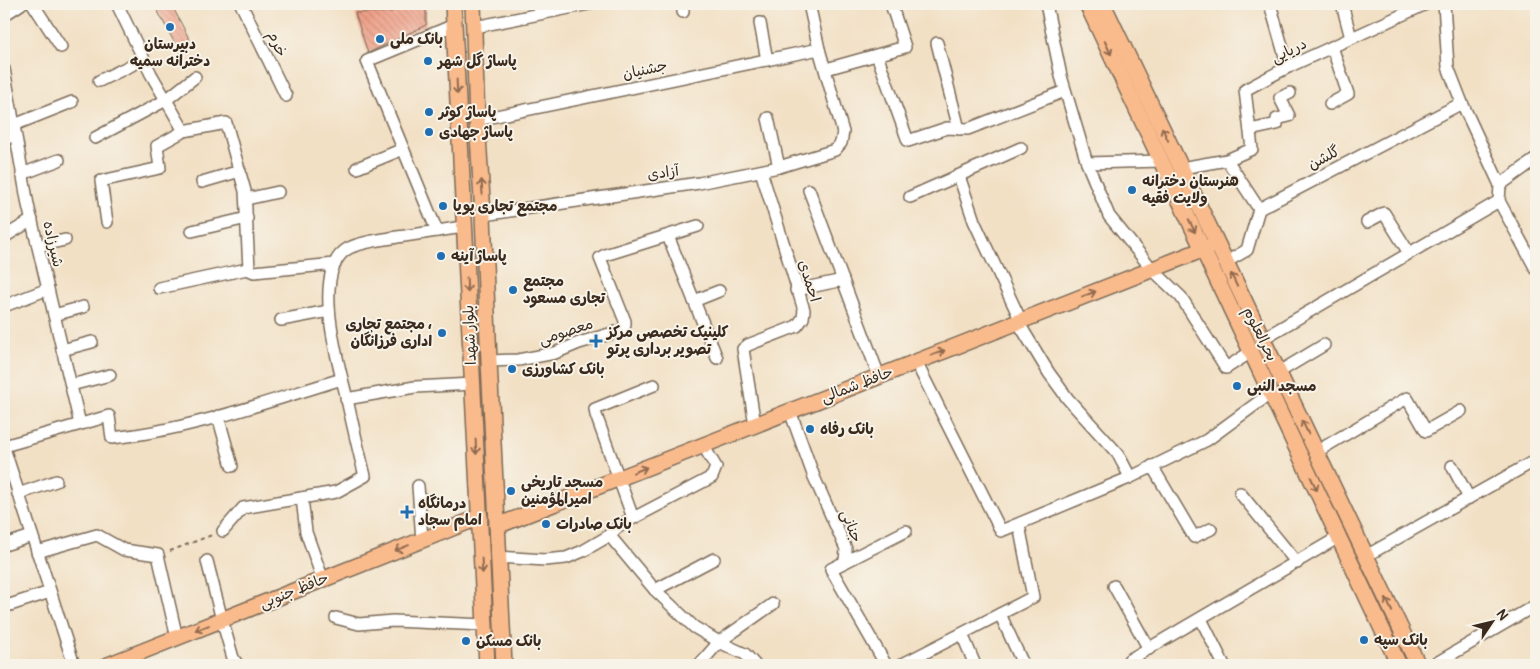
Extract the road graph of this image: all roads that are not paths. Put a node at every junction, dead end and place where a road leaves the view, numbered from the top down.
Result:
1 (21, 4) edge
2 (33, 4) edge
3 (117, 4) edge
4 (241, 4) edge
5 (453, 4) edge
6 (473, 4) edge
7 (589, 4) edge
8 (809, 4) edge
9 (891, 4) edge
10 (1046, 4) edge
11 (1087, 4) edge
12 (1270, 4) edge
13 (1342, 4) edge
14 (1426, 4) edge
15 (1444, 4) edge
16 (1106, 5) edge
17 (4, 15) edge
18 (760, 23) dead end
19 (454, 25) junction
20 (475, 27) junction
21 (1351, 38) junction
22 (937, 43) dead end
23 (61, 47) dead end
24 (1332, 47) junction
25 (819, 49) junction
26 (877, 55) junction
27 (144, 59) junction
28 (767, 60) junction
29 (1288, 67) junction
30 (4, 69) edge
31 (826, 69) junction
32 (195, 77) dead end
33 (99, 81) dead end
34 (1065, 91) junction
35 (1290, 93) dead end
36 (286, 96) dead end
37 (166, 100) junction
38 (72, 102) dead end
39 (1462, 103) junction
40 (1330, 104) dead end
41 (768, 118) dead end
42 (477, 120) junction
43 (14, 129) junction
44 (959, 129) junction
45 (1250, 130) junction
46 (184, 131) junction
47 (95, 138) dead end
48 (4, 140) edge
49 (1021, 148) dead end
50 (403, 149) junction
51 (1536, 159) edge
52 (59, 160) dead end
53 (1227, 160) junction
54 (1162, 162) junction
55 (1087, 163) junction
56 (779, 167) junction
57 (357, 168) dead end
58 (1181, 168) junction
59 (240, 171) junction
60 (761, 171) junction
61 (22, 174) junction
62 (959, 176) junction
63 (202, 182) dead end
64 (1500, 185) junction
65 (809, 190) dead end
66 (278, 192) dead end
67 (910, 197) dead end
68 (246, 199) junction
69 (1499, 201) junction
70 (1259, 209) junction
71 (483, 215) junction
72 (247, 218) junction
73 (32, 220) junction
74 (107, 222) dead end
75 (1367, 222) dead end
76 (698, 226) dead end
77 (464, 227) junction
78 (192, 231) dead end
79 (437, 231) junction
80 (668, 236) junction
81 (4, 237) edge
82 (65, 240) dead end
83 (38, 246) junction
84 (1210, 247) junction
85 (1532, 250) edge
86 (1409, 253) junction
87 (1226, 262) junction
88 (335, 264) junction
89 (249, 269) junction
90 (1152, 269) junction
91 (1536, 269) edge
92 (843, 280) junction
93 (160, 288) dead end
94 (48, 289) junction
95 (796, 290) junction
96 (719, 292) dead end
97 (694, 301) junction
98 (4, 306) edge
99 (83, 307) dead end
100 (329, 311) junction
101 (54, 315) junction
102 (281, 320) dead end
103 (1019, 321) junction
104 (1262, 339) junction
105 (92, 342) dead end
106 (1324, 345) dead end
107 (62, 350) junction
108 (1252, 352) junction
109 (716, 358) dead end
110 (489, 362) junction
111 (916, 362) junction
112 (1278, 372) junction
113 (110, 375) dead end
114 (879, 376) junction
115 (342, 379) junction
116 (473, 384) junction
117 (71, 385) junction
118 (654, 385) dead end
119 (1271, 393) junction
120 (346, 399) junction
121 (790, 411) junction
122 (1461, 411) dead end
123 (218, 416) junction
124 (80, 424) junction
125 (755, 425) junction
126 (703, 445) junction
127 (4, 447) edge
128 (1316, 452) junction
129 (1536, 460) edge
130 (232, 466) dead end
131 (1152, 466) junction
132 (1452, 466) dead end
133 (1130, 477) junction
134 (618, 479) junction
135 (56, 481) dead end
136 (9, 484) edge
137 (418, 486) dead end
138 (1240, 493) dead end
139 (18, 494) junction
140 (302, 498) junction
141 (1469, 498) junction
142 (480, 517) junction
143 (633, 518) junction
144 (1019, 524) junction
145 (497, 526) junction
146 (1211, 529) dead end
147 (223, 531) road end
148 (906, 531) dead end
149 (609, 535) junction
150 (32, 536) junction
151 (1339, 537) junction
152 (422, 540) junction
153 (4, 546) edge
154 (37, 552) junction
155 (1366, 556) junction
156 (498, 557) junction
157 (714, 559) dead end
158 (207, 561) dead end
159 (845, 562) junction
160 (1297, 563) junction
161 (323, 580) junction
162 (1114, 586) dead end
163 (655, 590) junction
164 (50, 592) junction
165 (773, 604) dead end
166 (10, 605) dead end
167 (1536, 605) edge
168 (1000, 614) junction
169 (336, 618) dead end
170 (1201, 619) junction
171 (222, 620) junction
172 (485, 626) junction
173 (962, 634) junction
174 (177, 638) junction
175 (718, 642) junction
176 (1149, 649) junction
177 (1023, 664) edge
178 (74, 665) edge
179 (108, 665) edge
180 (238, 665) edge
181 (487, 665) edge
182 (504, 665) edge
183 (699, 665) edge
184 (755, 665) edge
185 (886, 665) edge
186 (901, 665) edge
187 (975, 665) edge
188 (1132, 665) edge
189 (1224, 665) edge
190 (1399, 665) edge
191 (1418, 665) edge
192 (1433, 665) edge

1 - 17 street
2 - 23 street
3 - 27 street
4 - 36 street, خرم
5 - 19 main road, بلوار شهدا
6 - 20 main road, بلوار شهدا
7 - 20 street
8 - 25 street
9 - 26 street
10 - 34 street
11 -> 54 main road, بحرالعلوم
12 - 29 street
13 - 21 street
14 - 21 street, دریایی
15 - 39 street
58 -> 16 main road, بحرالعلوم
18 - 28 street
19 - 50 street
19 -> 77 main road, بلوار شهدا
20 - 42 main road, بلوار شهدا
21 - 24 street, دریایی
22 - 44 street
24 - 29 street, دریایی
24 - 40 street
25 - 28 street, جشنیان
25 - 31 street
26 - 31 street
26 - 44 street
27 - 33 street
27 - 37 street
28 - 42 street, جشنیان
29 - 45 street, دریایی
30 - 43 street, شیرزاده
31 - 56 street, آزادی
32 - 37 street
34 - 44 street
34 - 55 street
35 - 45 street
37 - 46 street
37 - 47 street
38 - 43 street
39 - 64 street
39 - 70 street, گلشن
41 - 56 street
71 -> 42 main road, بلوار شهدا
43 - 48 street
43 - 61 street, شیرزاده
45 - 53 street, دریایی
46 - 59 street
46 - 74 street
49 - 62 street
50 - 57 street
50 - 79 street
51 - 64 street
52 - 61 street
53 - 58 street, دریایی
53 - 70 street
54 - 55 street
54 -> 84 main road, بحرالعلوم
55 - 90 street
56 - 60 street, آزادی
58 - 84 main road, بحرالعلوم
59 - 63 street
59 - 68 street
60 - 71 street, آزادی
60 - 95 street, احمدی
61 - 73 street, شیرزاده
62 - 67 street
62 - 103 street
64 - 69 street
65 - 92 street
66 - 68 street
68 - 72 street
69 - 85 street
69 - 86 street
70 - 87 street
71 - 110 main road, بلوار شهدا
72 - 78 street
72 - 89 street
73 - 81 street
73 - 83 street, شیرزاده
75 - 86 street
76 - 80 street, معصومی
77 - 79 street
77 -> 116 main road, بلوار شهدا
79 - 88 street
80 - 97 street
80 - 110 street, معصومی
82 - 83 street
83 - 94 street, شیرزاده
84 - 87 main road, بحرالعلوم
84 - 90 main road, حافظ شمالی
84 - 108 main road, بحرالعلوم
85 - 91 street
86 - 104 street
104 -> 87 main road, بحرالعلوم
88 - 89 street
88 - 100 street
89 - 93 street
103 -> 90 main road, حافظ شمالی
90 - 108 street
92 - 95 street
92 - 114 street
94 - 98 street
94 - 101 street, شیرزاده
95 - 125 street, احمدی
96 - 97 street
97 - 109 street
99 - 101 street
100 - 102 street
100 - 115 street
101 - 107 street, شیرزاده
111 -> 103 main road, حافظ شمالی
103 - 133 street
104 - 112 main road, بحرالعلوم
105 - 107 street
106 - 112 street
107 - 117 street, شیرزاده
108 - 119 main road, بحرالعلوم
110 - 145 main road, بلوار شهدا
111 - 114 main road, حافظ شمالی
111 - 144 street
128 -> 112 main road, بحرالعلوم
113 - 117 street
114 - 121 main road, حافظ شمالی
115 - 120 street
115 - 123 street
116 - 120 street
116 -> 142 main road, بلوار شهدا
117 - 124 street, شیرزاده
118 - 134 street
119 - 131 street
119 -> 151 main road, بحرالعلوم
120 - 140 street
121 - 125 main road, حافظ شمالی
121 - 159 street, جنانی
122 - 128 street
123 - 124 street
123 - 130 street
124 - 127 street
125 - 126 main road, حافظ شمالی
134 -> 126 main road, حافظ شمالی
126 - 143 street
127 - 136 street
128 - 155 main road, بحرالعلوم
129 - 141 street
131 - 133 street
131 - 146 street
132 - 141 street
133 - 144 street
134 - 143 street
134 - 145 main road, حافظ شمالی
135 - 139 street
136 - 139 street
137 - 152 street
138 - 160 street
139 - 150 street
140 - 147 street
140 - 161 street
141 - 155 street
142 - 145 main road
142 - 152 main road, حافظ جنوبی
142 -> 172 main road, بلوار شهدا
143 - 149 street
144 - 168 street
145 - 156 main road, بلوار شهدا
148 - 159 street
149 - 156 street
149 - 163 street
150 - 153 street
150 - 154 street
151 - 160 street
151 - 190 main road, بحرالعلوم
152 -> 161 main road, حافظ جنوبی
154 - 164 street
154 - 174 street
191 -> 155 main road, بحرالعلوم
156 - 182 main road, بلوار شهدا
157 - 163 street
158 - 171 street
159 - 185 street, جنانی
160 - 170 street
161 - 171 main road, حافظ جنوبی
162 - 176 street
163 - 175 street
164 - 166 street
164 - 178 street
165 - 175 street
167 - 192 street
168 - 173 street
168 - 177 street
169 - 172 street
170 - 176 street
170 - 189 street
171 -> 174 main road, حافظ جنوبی
171 - 180 street
172 - 181 main road, بلوار شهدا
173 - 186 street
173 - 187 street
174 - 179 main road, حافظ جنوبی
175 - 183 street
175 - 184 street
176 - 188 street

